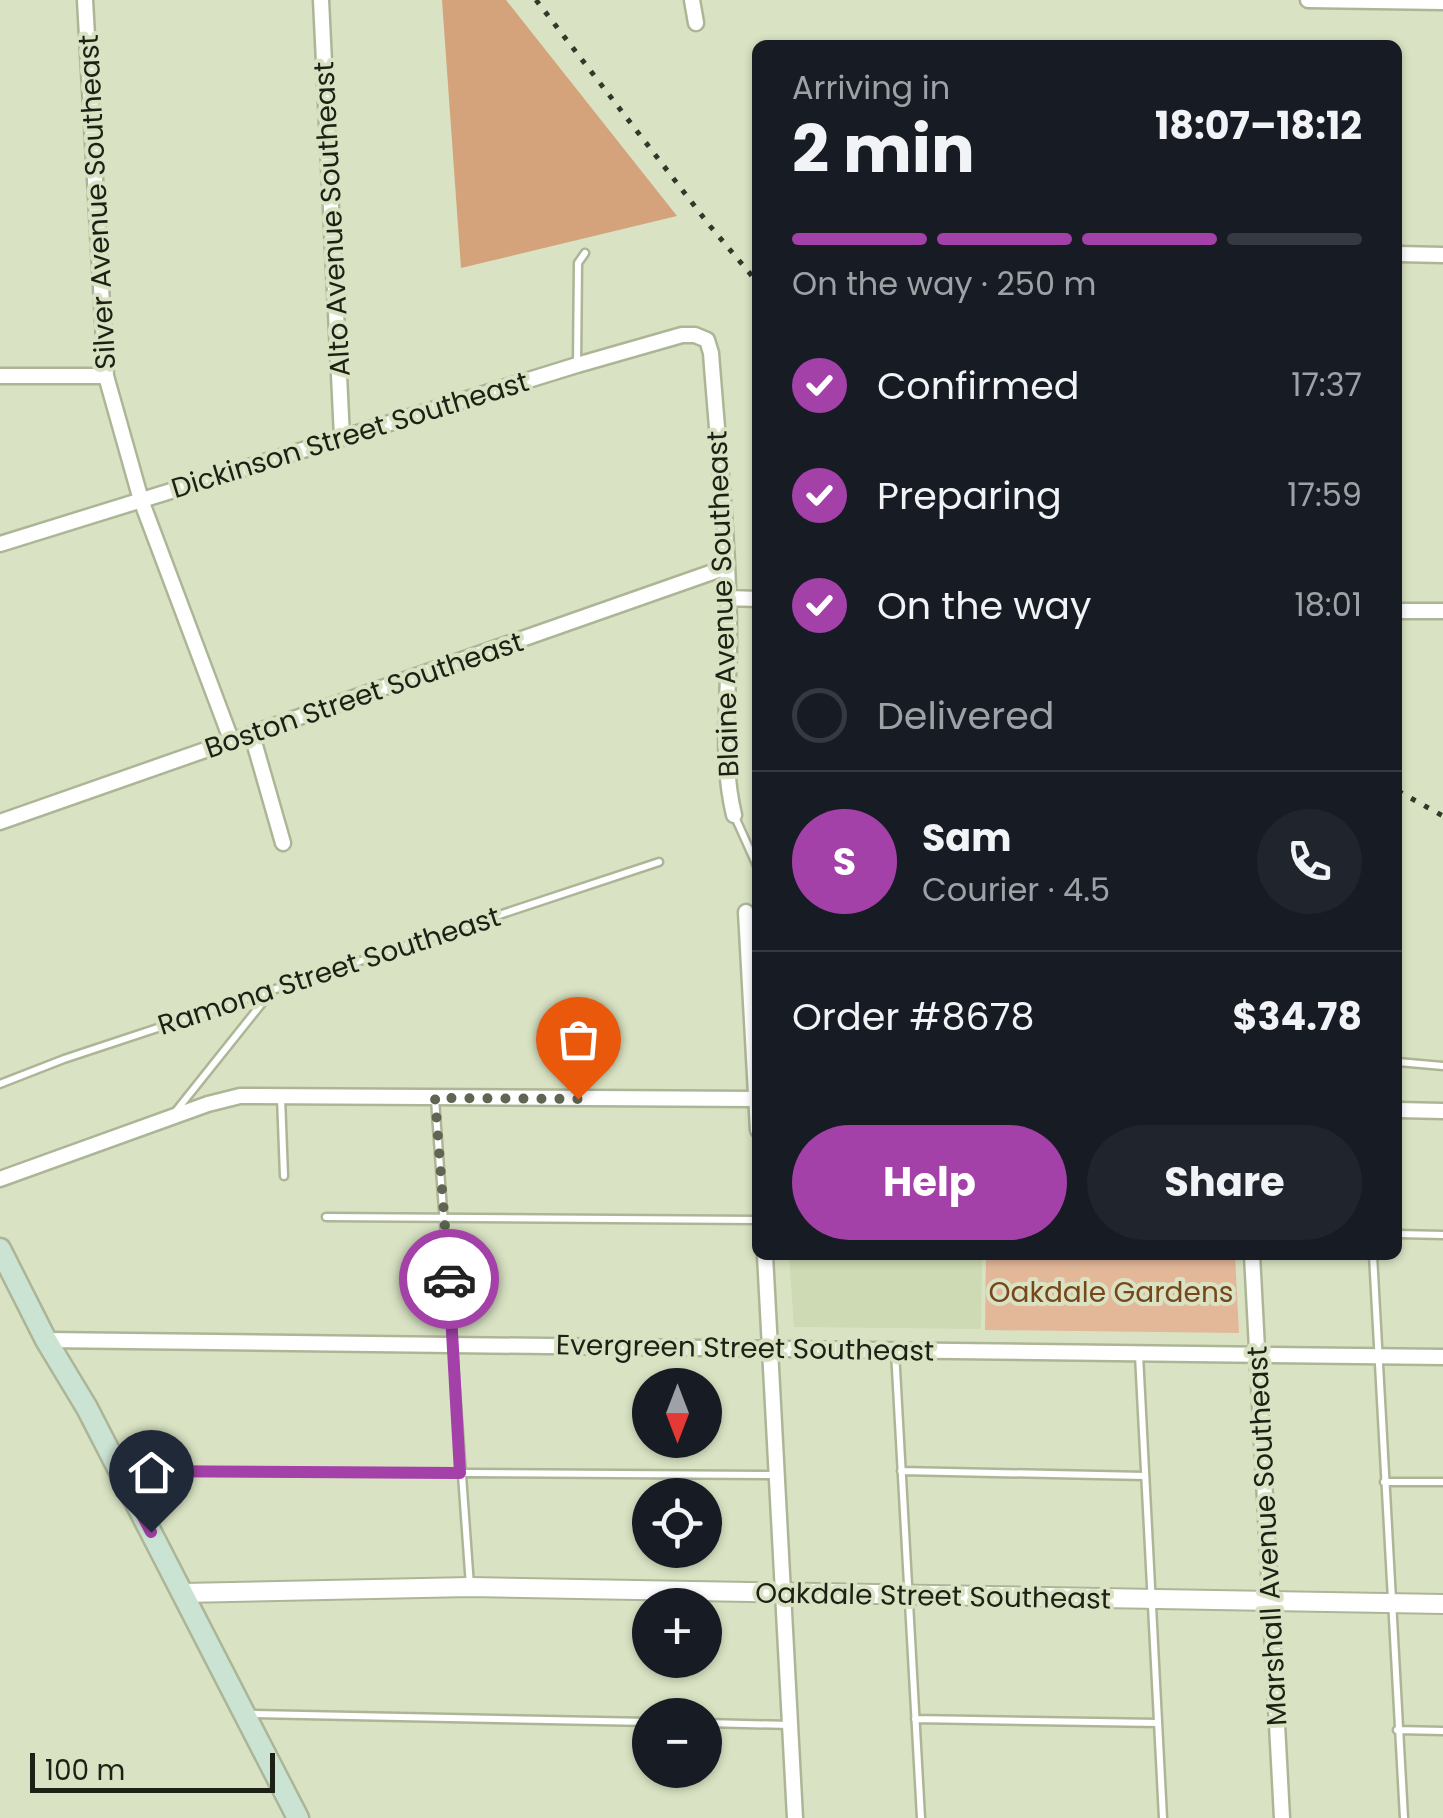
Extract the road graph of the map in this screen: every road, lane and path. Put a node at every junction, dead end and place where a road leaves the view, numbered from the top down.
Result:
1 (85, 0) edge
2 (321, 0) edge
3 (692, 0) edge
4 (1308, 0) edge
5 (1443, 2) edge
6 (696, 23) dead end
7 (585, 253) dead end
8 (1402, 254) edge
9 (1443, 254) edge
10 (701, 336) joint
11 (577, 365) junction
12 (0, 376) edge
13 (106, 376) junction
14 (342, 437) junction
15 (141, 500) junction
16 (0, 544) edge
17 (726, 566) junction
18 (728, 598) junction
19 (752, 599) edge
20 (1402, 610) edge
21 (1443, 611) edge
22 (252, 736) junction
23 (232, 742) junction
24 (734, 815) joint
25 (0, 822) edge
26 (283, 843) dead end
27 (752, 855) edge
28 (660, 862) dead end
29 (746, 912) dead end
30 (273, 990) junction
31 (752, 1024) edge
32 (1402, 1062) edge
33 (1443, 1066) edge
34 (0, 1084) edge
35 (281, 1095) junction
36 (435, 1098) junction
37 (752, 1099) edge
38 (1402, 1110) edge
39 (1443, 1111) edge
40 (168, 1119) junction
41 (284, 1176) dead end
42 (0, 1179) edge
43 (444, 1216) junction
44 (326, 1217) dead end
45 (752, 1220) edge
46 (1402, 1234) edge
47 (1443, 1235) edge
48 (0, 1250) edge
49 (765, 1260) edge
50 (1252, 1260) edge
51 (1373, 1260) edge
52 (46, 1340) junction
53 (454, 1344) junction
54 (771, 1348) junction
55 (895, 1350) junction
56 (1139, 1354) junction
57 (1258, 1356) junction
58 (1376, 1357) junction
59 (1443, 1357) edge
60 (119, 1471) junction
61 (902, 1471) junction
62 (460, 1473) junction
63 (778, 1474) junction
64 (1145, 1476) junction
65 (1384, 1482) junction
66 (1443, 1482) edge
67 (470, 1587) junction
68 (183, 1594) junction
69 (785, 1594) junction
70 (908, 1596) junction
71 (1152, 1600) junction
72 (1271, 1601) junction
73 (1391, 1603) junction
74 (1443, 1604) edge
75 (245, 1714) junction
76 (915, 1719) junction
77 (632, 1722) edge
78 (1158, 1723) junction
79 (722, 1724) edge
80 (791, 1725) junction
81 (1397, 1730) junction
82 (1443, 1731) edge
83 (298, 1818) edge
84 (795, 1818) edge
85 (920, 1818) edge
86 (1162, 1818) edge
87 (1282, 1818) edge
88 (1404, 1818) edge

1 - 13 street, Silver Avenue Southeast
2 - 14 street, Alto Avenue Southeast
3 - 6 street
4 - 5 street
7 - 11 lane
8 - 9 street
10 - 11 street, Dickinson Street Southeast
10 - 17 street, Blaine Avenue Southeast
11 - 14 street, Dickinson Street Southeast
12 - 13 street
13 - 15 street, Silver Avenue Southeast
14 - 15 street, Dickinson Street Southeast
15 - 16 street, Dickinson Street Southeast
15 - 23 street, Silver Avenue Southeast
17 - 18 street, Blaine Avenue Southeast
17 - 22 street, Boston Street Southeast
18 - 19 street
18 - 24 street, Blaine Avenue Southeast
20 - 21 street
22 - 23 street, Boston Street Southeast
22 - 26 street
23 - 25 street, Boston Street Southeast
24 - 27 lane
28 - 30 lane, Ramona Street Southeast
29 - 31 street
30 - 34 lane, Ramona Street Southeast
30 - 40 lane
32 - 33 lane
35 - 36 street
35 - 40 street
35 - 41 lane
36 - 37 street
36 - 43 lane
38 - 39 street
40 - 42 street
43 - 44 lane
43 - 45 lane
43 - 53 lane
46 - 47 lane
48 - 52 main road
49 - 54 street
50 - 57 street, Marshall Avenue Southeast
51 - 58 lane
52 - 53 street, Evergreen Street Southeast
52 - 60 main road
53 - 54 street, Evergreen Street Southeast
53 - 62 lane
54 - 55 street, Evergreen Street Southeast
54 - 63 street
55 - 56 street, Evergreen Street Southeast
55 - 61 lane
56 - 57 street, Evergreen Street Southeast
56 - 64 lane
57 - 58 street, Evergreen Street Southeast
57 - 72 street, Marshall Avenue Southeast
58 - 59 street, Evergreen Street Southeast
58 - 65 lane
60 - 62 lane
60 - 68 main road
61 - 64 lane
61 - 70 lane
62 - 63 lane
62 - 67 lane
63 - 69 street
64 - 71 lane
65 - 66 lane
65 - 73 lane
67 - 68 street, Oakdale Street Southeast
67 - 69 street, Oakdale Street Southeast
68 - 75 main road
69 - 70 street, Oakdale Street Southeast
69 - 80 street
70 - 71 street, Oakdale Street Southeast
70 - 76 lane
71 - 72 street, Oakdale Street Southeast
71 - 78 lane
72 - 73 street, Oakdale Street Southeast
72 - 87 street, Marshall Avenue Southeast
73 - 74 street, Oakdale Street Southeast
73 - 81 lane
75 - 77 lane
75 - 83 main road
76 - 78 lane
76 - 85 lane
78 - 86 lane
79 - 80 lane
80 - 84 street
81 - 82 lane
81 - 88 lane

